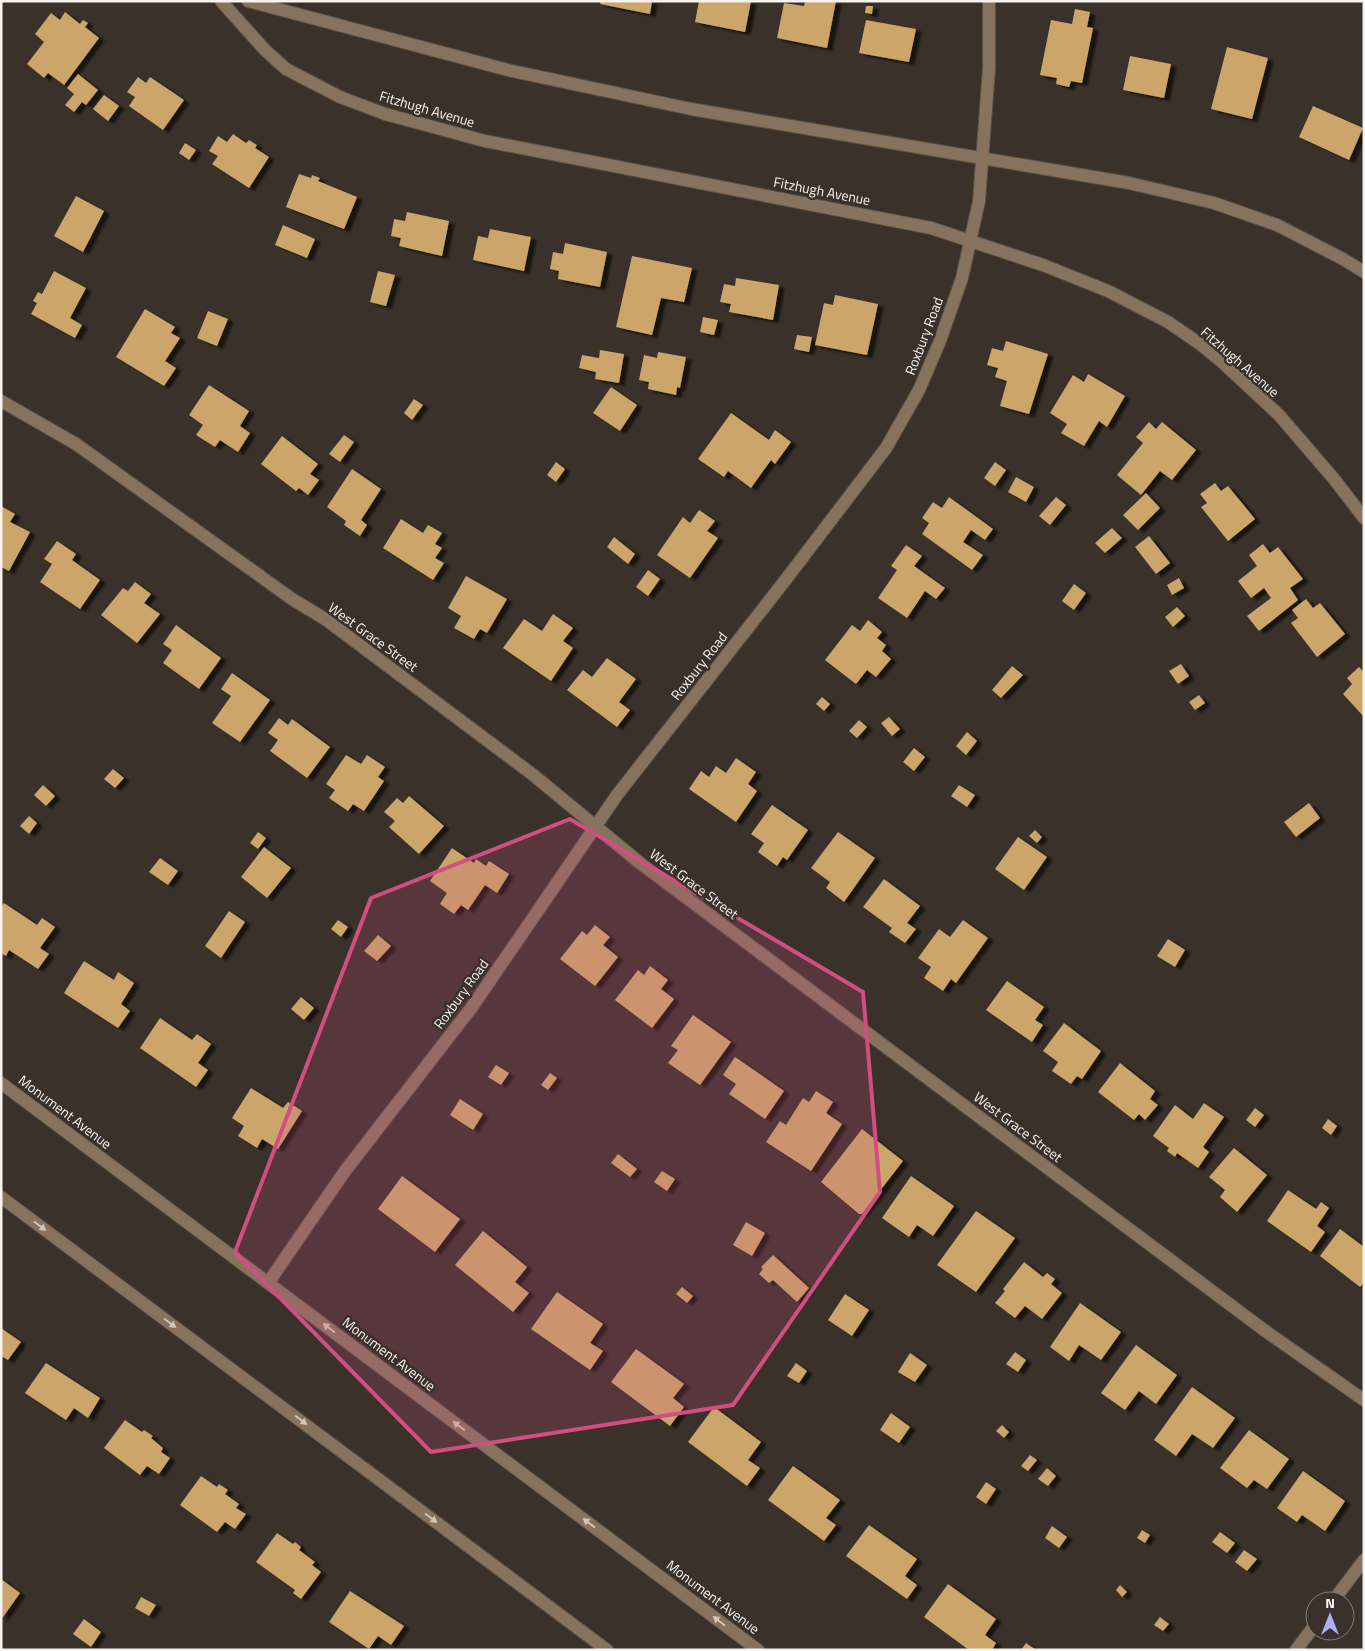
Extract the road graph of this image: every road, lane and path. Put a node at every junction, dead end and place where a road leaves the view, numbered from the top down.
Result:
1 (221, 1) edge
2 (248, 1) edge
3 (989, 1) edge
4 (982, 157) junction
5 (971, 241) junction
6 (1364, 272) edge
7 (1, 401) edge
8 (1364, 518) edge
9 (595, 826) junction
10 (1, 1083) edge
11 (1, 1197) edge
12 (268, 1283) junction
13 (1364, 1400) edge
14 (1364, 1560) edge
15 (1341, 1591) edge
16 (1305, 1638) edge
17 (607, 1650) edge
18 (758, 1650) edge
19 (1296, 1650) edge

1 - 5 street, Fitzhugh Avenue
2 - 4 street
3 - 4 street, Roxbury Road
4 - 5 street, Roxbury Road
4 - 6 street
5 - 8 street, Fitzhugh Avenue
5 - 9 street, Roxbury Road
7 - 9 street, West Grace Street
9 - 12 street, Roxbury Road
9 - 13 street, West Grace Street
10 - 12 street, Monument Avenue
11 -> 17 street
18 -> 12 street, Monument Avenue
14 - 15 street
16 - 19 street

